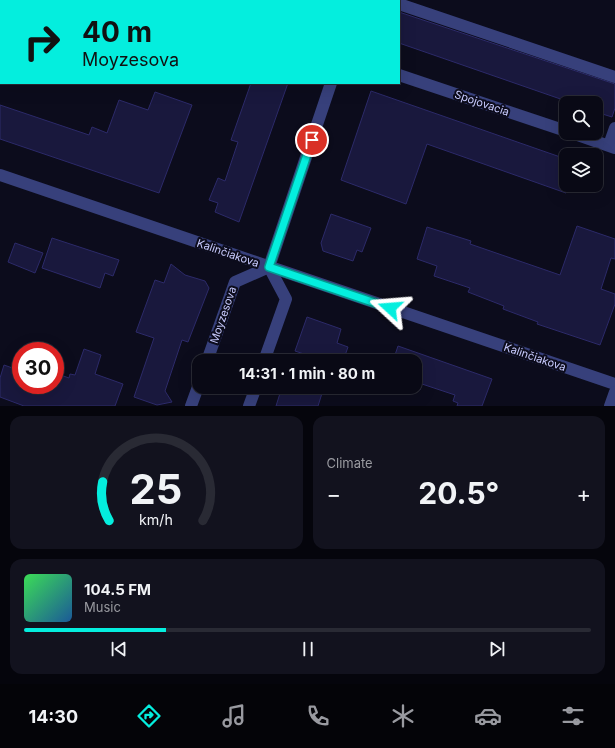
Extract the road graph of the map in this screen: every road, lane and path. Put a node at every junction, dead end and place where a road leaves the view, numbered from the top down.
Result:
1 (400, 4) edge
2 (400, 75) edge
3 (615, 77) edge
4 (331, 84) edge
5 (615, 128) edge
6 (559, 129) edge
7 (594, 140) edge
8 (612, 146) edge
9 (0, 175) edge
10 (269, 267) junction
11 (209, 354) edge
12 (266, 354) edge
13 (615, 384) edge
14 (615, 392) edge
15 (195, 394) edge
16 (253, 394) edge
17 (191, 406) edge
18 (249, 406) edge
19 (610, 406) edge

1 - 3 street
2 - 6 street, Spojovacia
4 - 10 street
5 - 8 street
7 - 8 street
9 - 10 street, Kalinčiakova
10 - 11 street, Moyzesova
10 - 12 street
10 - 13 street, Kalinčiakova
14 - 19 street
15 - 17 street
16 - 18 street

